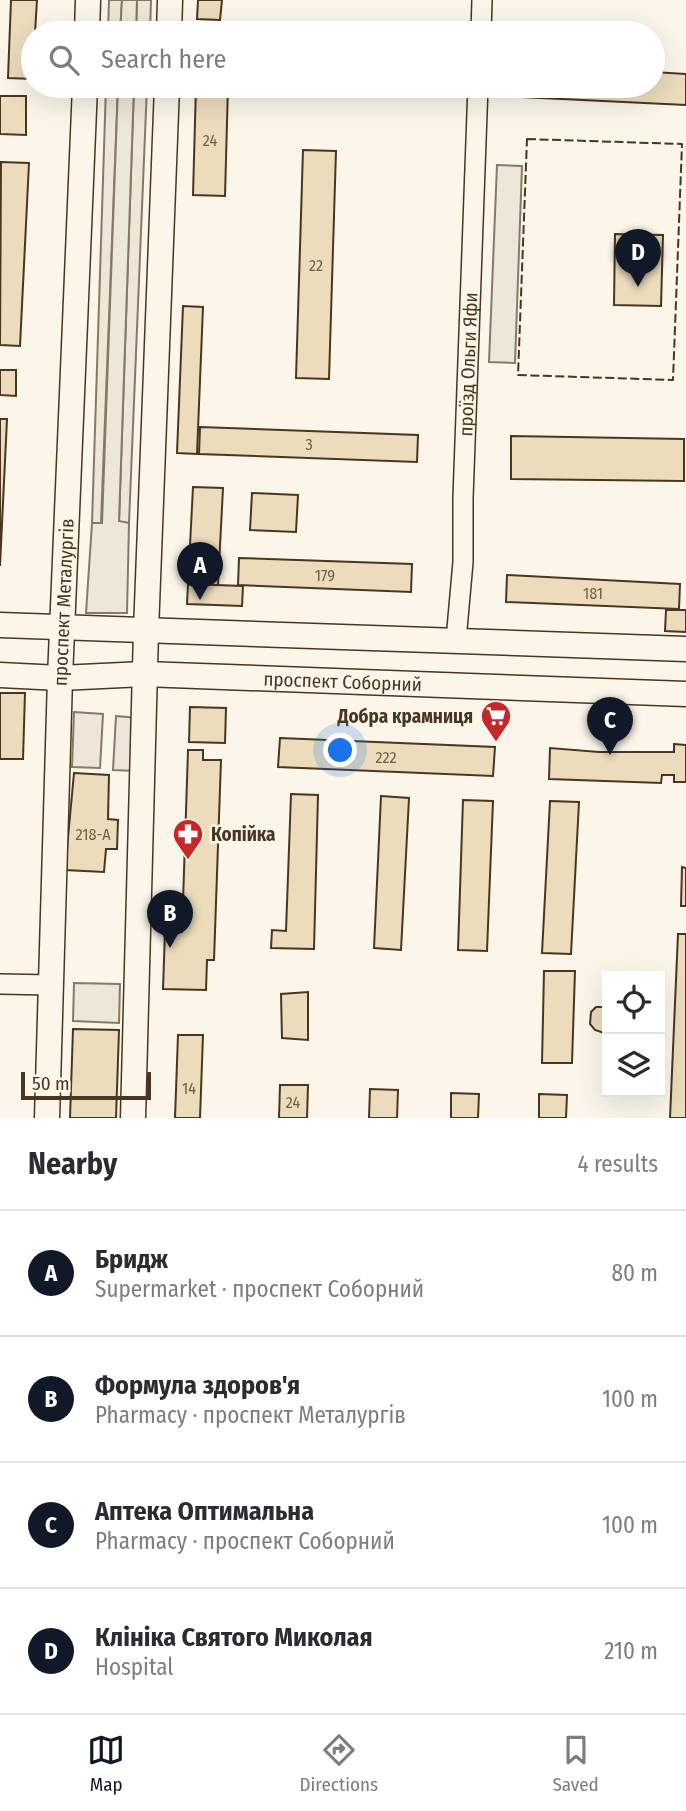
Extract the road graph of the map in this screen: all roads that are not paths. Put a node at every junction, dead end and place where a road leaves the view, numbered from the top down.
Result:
1 (89, 0) edge
2 (170, 0) edge
3 (482, 0) edge
4 (88, 21) edge
5 (169, 21) edge
6 (481, 21) edge
7 (85, 98) edge
8 (167, 98) edge
9 (478, 98) edge
10 (0, 625) edge
11 (64, 626) junction
12 (145, 631) junction
13 (456, 640) junction
14 (686, 649) edge
15 (144, 674) junction
16 (0, 675) edge
17 (60, 678) junction
18 (686, 694) edge
19 (0, 984) edge
20 (51, 985) junction
21 (47, 1118) edge
22 (133, 1118) edge

1 - 4 main road
2 - 5 main road
3 - 6 street
7 - 11 main road, проспект Металургів
8 - 12 main road
9 - 13 street, проїзд Ольги Яфи
10 - 11 main road
11 - 12 main road
11 - 17 main road, проспект Металургів
12 - 13 main road
12 - 15 main road
13 - 14 main road
15 - 17 main road, проспект Соборний
15 - 18 main road, проспект Соборний
15 - 22 main road
16 - 17 main road, проспект Соборний
17 - 20 main road, проспект Металургів
19 - 20 street
20 - 21 main road, проспект Металургів

